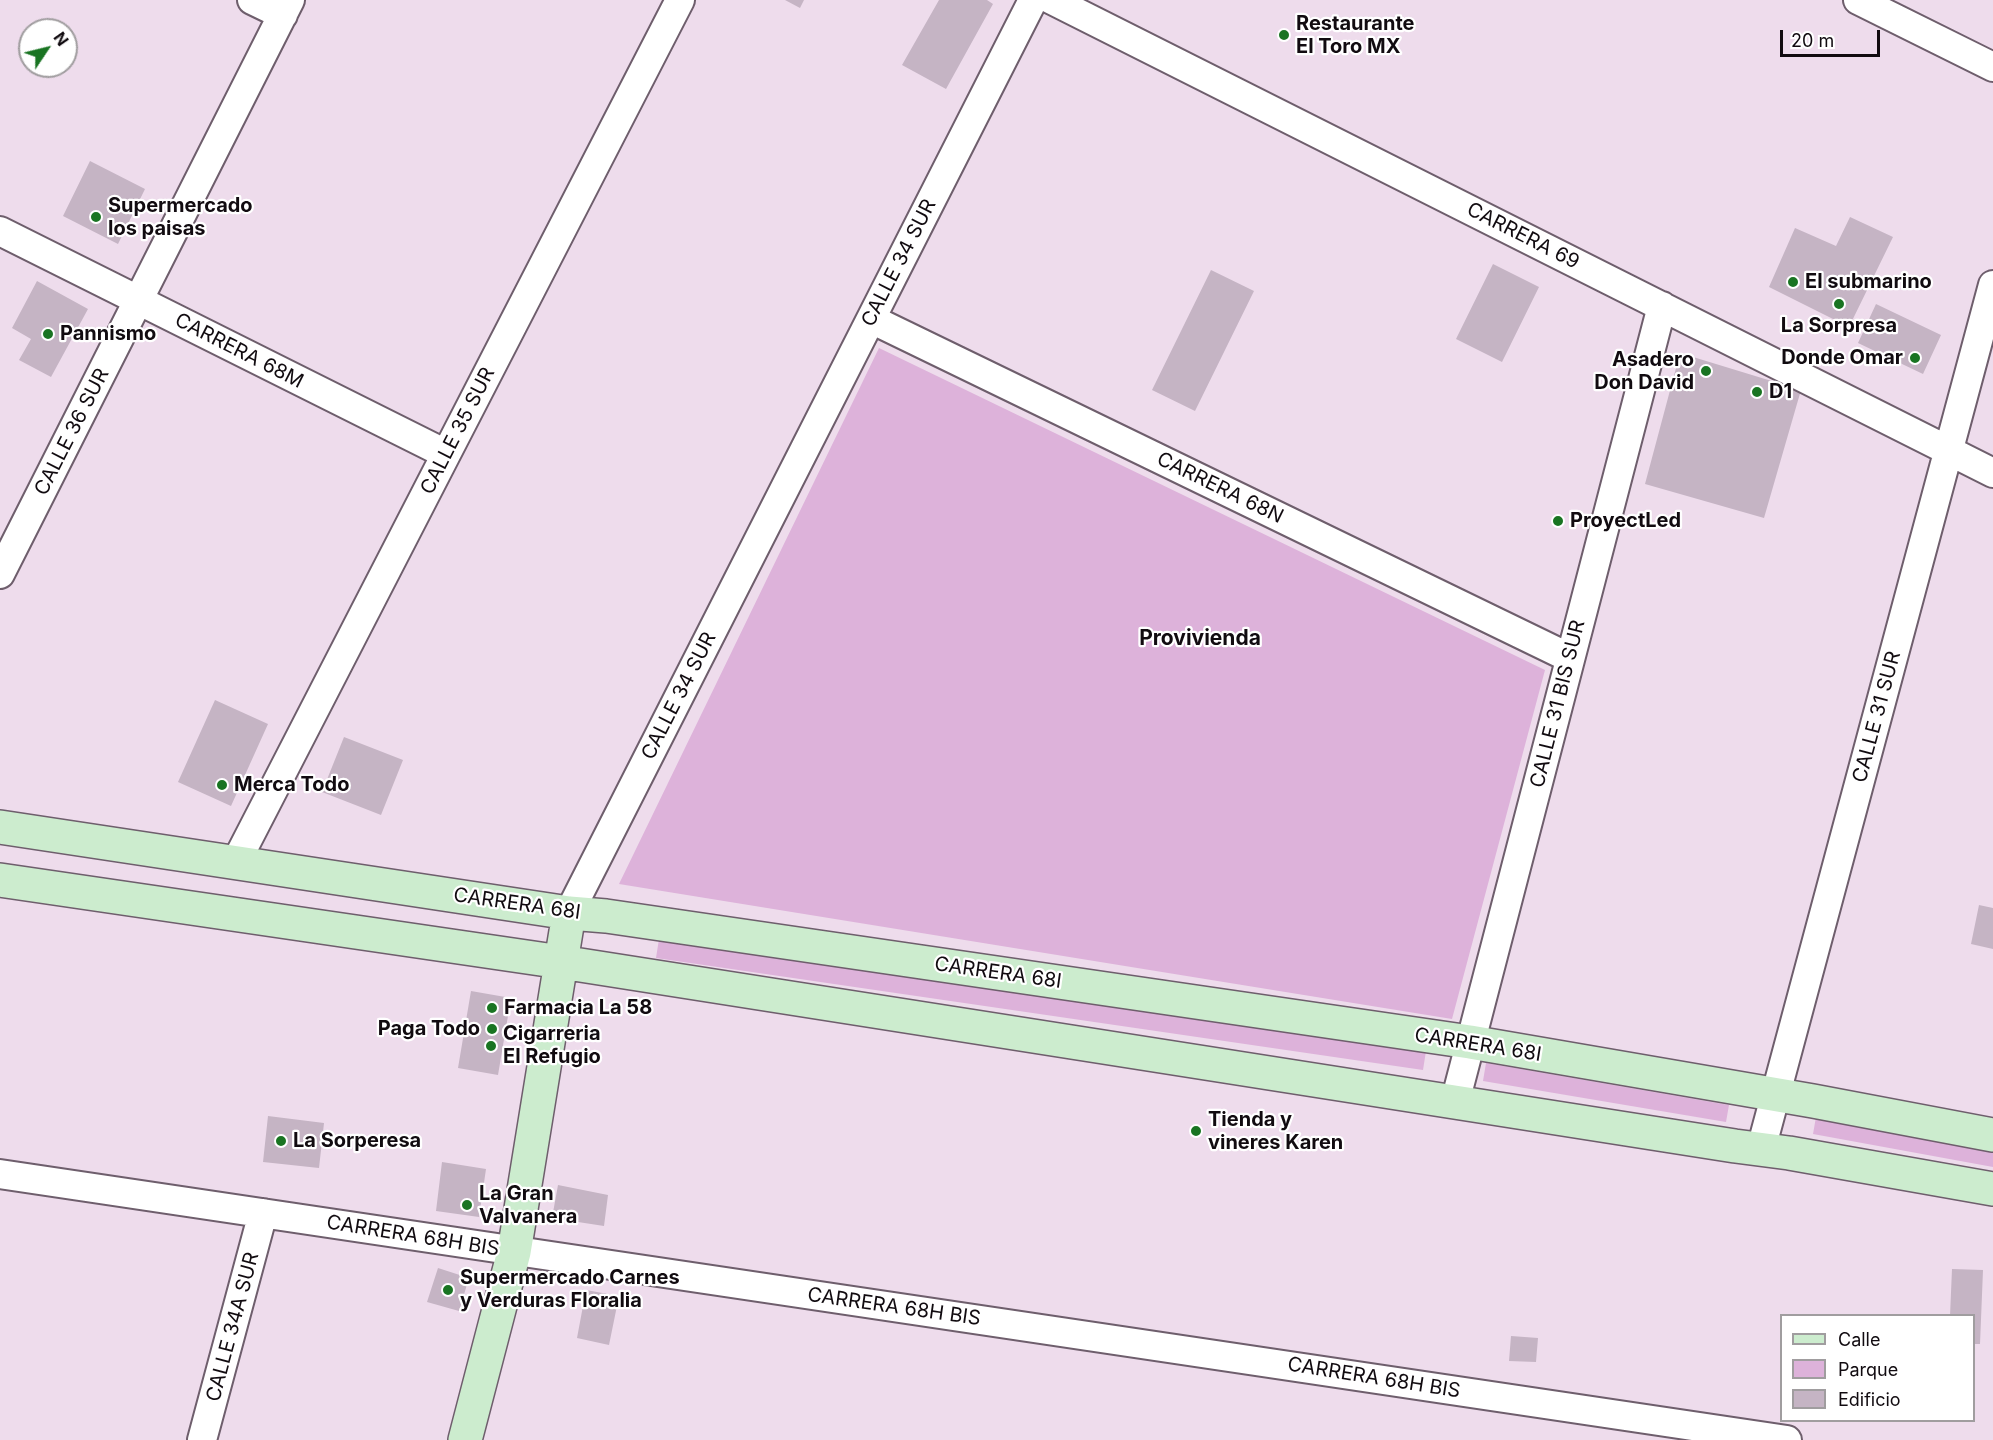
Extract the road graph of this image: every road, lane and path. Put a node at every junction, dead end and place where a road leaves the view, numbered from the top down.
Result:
1 (252, 0) edge
2 (680, 0) edge
3 (1033, 0) edge
4 (1052, 0) edge
5 (1858, 0) edge
6 (286, 8) edge
7 (1993, 67) edge
8 (0, 231) edge
9 (1993, 285) edge
10 (139, 300) junction
11 (1662, 306) junction
12 (871, 319) junction
13 (1948, 451) junction
14 (446, 454) junction
15 (1993, 473) edge
16 (0, 574) edge
17 (1570, 658) junction
18 (0, 827) edge
19 (236, 862) junction
20 (0, 880) edge
21 (569, 913) junction
22 (561, 962) junction
23 (1470, 1042) junction
24 (1775, 1095) junction
25 (1455, 1102) junction
26 (1993, 1135) edge
27 (1761, 1149) junction
28 (1, 1177) edge
29 (1993, 1189) edge
30 (263, 1213) junction
31 (514, 1252) junction
32 (202, 1440) edge
33 (465, 1440) edge
34 (1787, 1440) edge

1 - 6 street
2 - 14 street, CALLE 35 SUR
3 - 12 street, CALLE 34 SUR
4 - 11 street, CARRERA 69
5 - 7 street
6 - 10 street, CALLE 36 SUR
8 - 10 street, CARRERA 68M
9 - 13 street, CALLE 31 SUR
10 - 14 street, CARRERA 68M
10 - 16 street, CALLE 36 SUR
11 - 13 street, CARRERA 69
11 - 17 street, CALLE 31 BIS SUR
12 - 17 street, CARRERA 68N
12 - 21 street, CALLE 34 SUR
13 - 15 street, CARRERA 69
13 - 24 street, CALLE 31 SUR
14 - 19 street, CALLE 35 SUR
17 - 23 street, CALLE 31 BIS SUR
18 - 19 street, CARRERA 68I
19 - 21 street, CARRERA 68I
20 - 22 street
21 - 22 street, CALLE 34 SUR
21 - 23 street, CARRERA 68I
22 - 25 street
22 - 31 street, CALLE 34 SUR
23 - 24 street, CARRERA 68I
23 - 25 street, CALLE 31 BIS SUR
24 - 26 street, CARRERA 68I
24 - 27 street, CALLE 31 SUR
25 - 27 street
27 - 29 street
28 - 30 street, CARRERA 68H BIS
30 - 31 street, CARRERA 68H BIS
30 - 32 street, CALLE 34A SUR
31 - 33 street, CALLE 34 SUR
31 - 34 street, CARRERA 68H BIS

